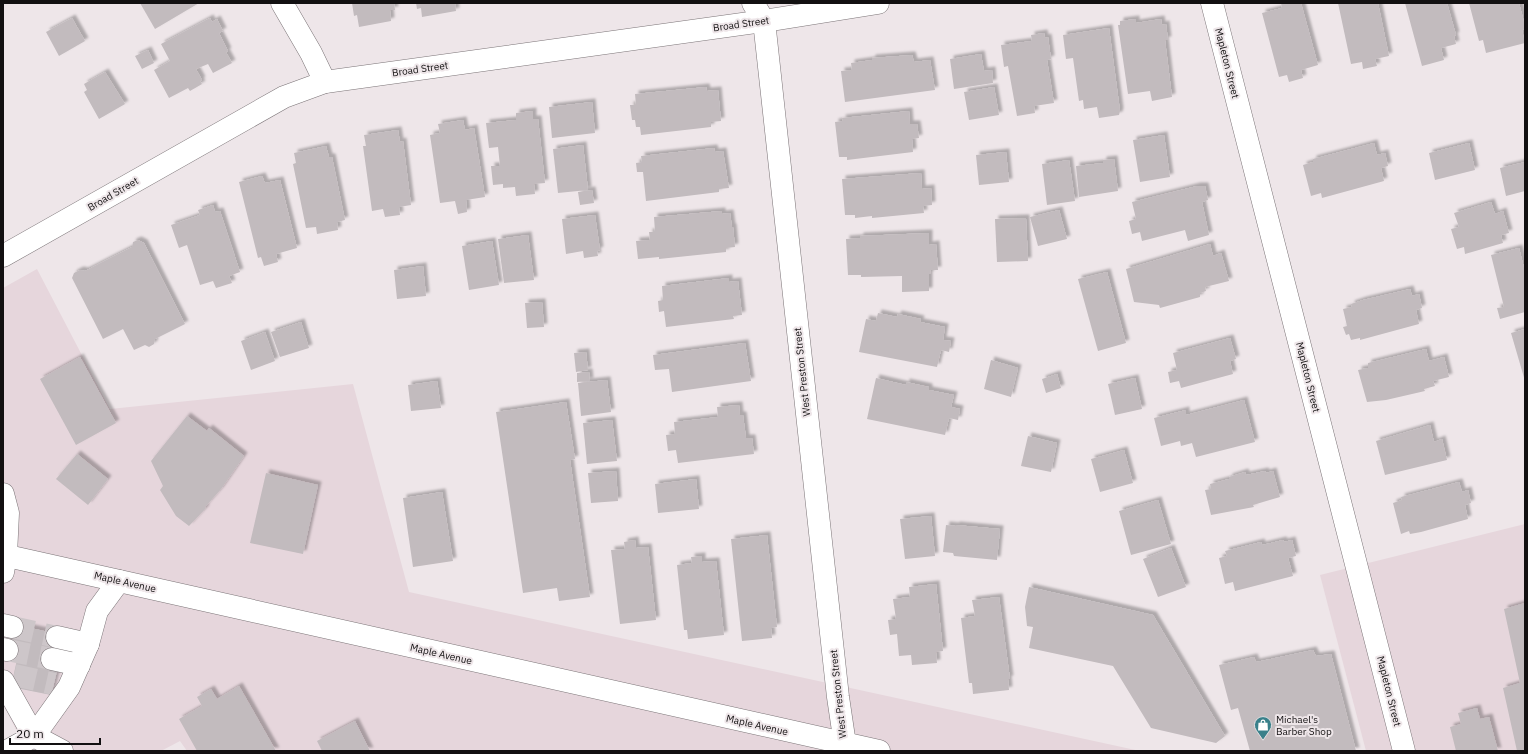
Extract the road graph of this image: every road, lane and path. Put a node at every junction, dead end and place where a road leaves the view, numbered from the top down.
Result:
1 (282, 3) edge
2 (878, 3) edge
3 (1212, 3) edge
4 (758, 12) edge
5 (325, 82) junction
6 (3, 256) edge
7 (3, 494) edge
8 (4, 561) edge
9 (119, 581) junction
10 (57, 637) tunnel mouth
11 (88, 644) junction
12 (52, 659) tunnel mouth
13 (79, 665) junction
14 (7, 677) edge
15 (34, 736) junction
16 (845, 748) edge
17 (7, 751) edge
18 (62, 751) edge
19 (879, 751) edge
20 (1404, 751) edge

1 - 5 main road
2 - 4 main road, Broad Street
3 - 20 main road, Mapleton Street
4 - 5 main road, Broad Street
4 - 16 main road, West Preston Street
5 - 6 main road, Broad Street
7 - 8 main road
8 - 9 main road, Maple Avenue
9 - 11 main road
9 - 16 main road, Maple Avenue
10 - 11 main road
11 - 13 main road
12 - 13 main road
13 - 15 main road
14 - 15 main road
15 - 17 main road
15 - 18 main road
16 - 19 main road, Maple Avenue

